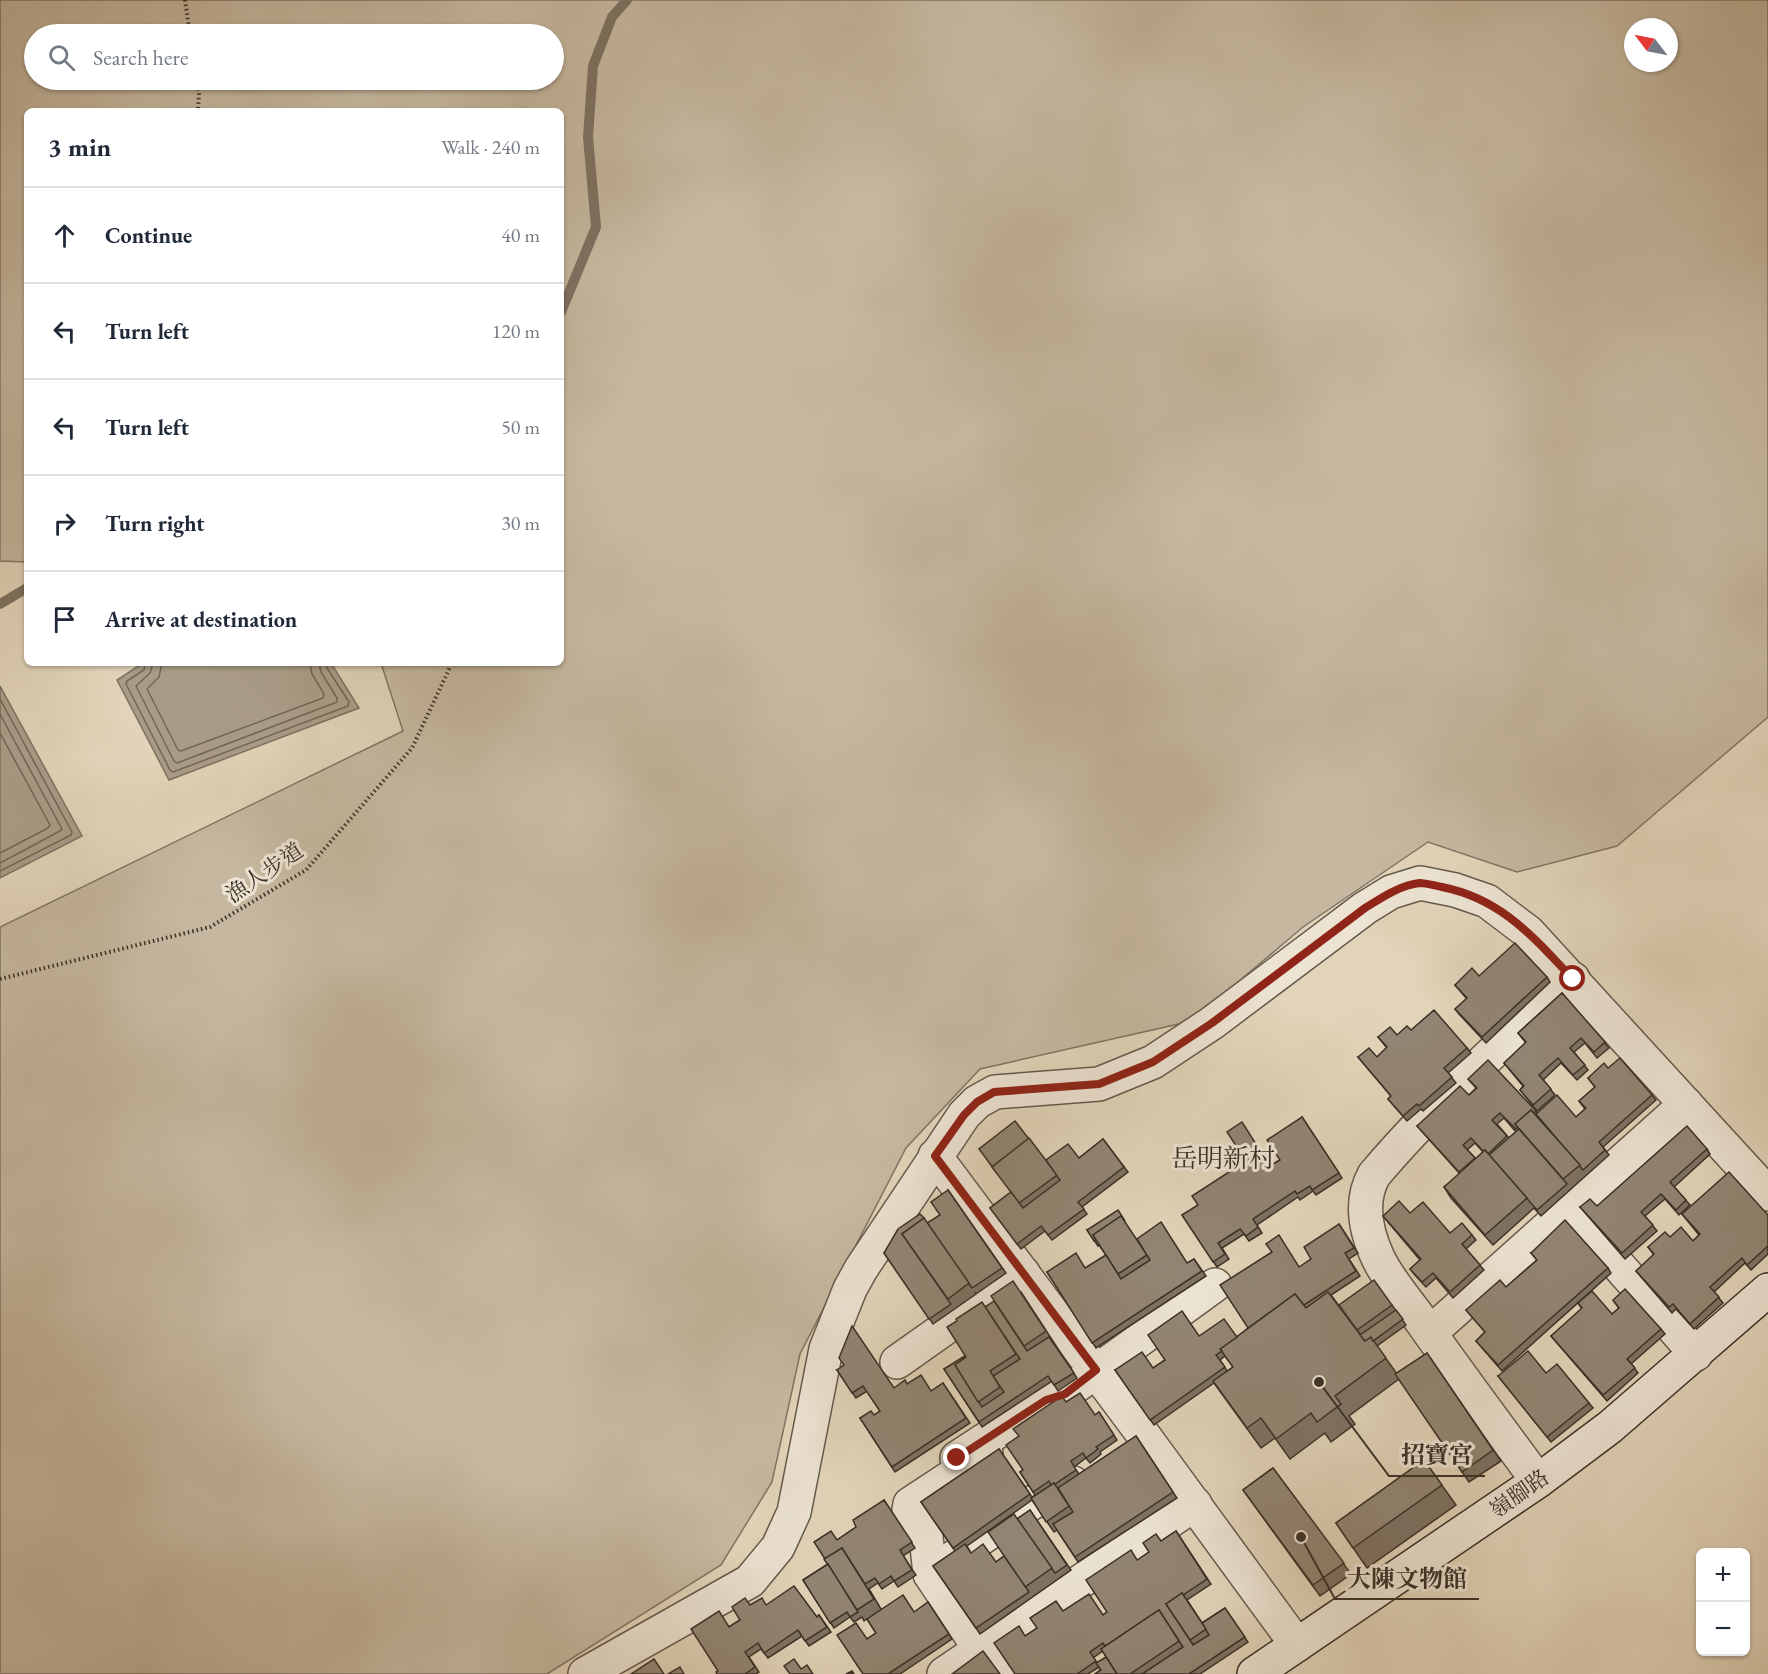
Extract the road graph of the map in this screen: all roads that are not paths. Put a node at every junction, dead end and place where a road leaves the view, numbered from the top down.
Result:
1 (1573, 979) junction
2 (1686, 1104) junction
3 (935, 1156) junction
4 (1768, 1194) edge
5 (1569, 1209) junction
6 (1023, 1273) junction
7 (1215, 1285) dead end
8 (1768, 1290) edge
9 (1430, 1334) junction
10 (1696, 1354) junction
11 (897, 1362) dead end
12 (1096, 1370) junction
13 (1142, 1432) junction
14 (1013, 1437) edge
15 (957, 1458) dead end
16 (1538, 1480) junction
17 (1195, 1504) junction
18 (930, 1574) junction
19 (1297, 1645) junction
20 (984, 1647) junction
21 (585, 1674) edge
22 (944, 1674) edge
23 (1008, 1674) edge
24 (1254, 1674) edge

1 - 2 street
1 - 3 street
1 - 9 street
2 - 4 street
2 - 5 street
3 - 6 street
3 - 21 street
5 - 9 street
5 - 10 street
6 - 11 street
6 - 12 street
7 - 12 street
8 - 10 street, 嶺腳路
9 - 16 street
10 - 16 street, 嶺腳路
12 - 13 street
12 - 15 street
13 - 17 street
13 - 18 street
14 - 18 street
16 - 19 street, 嶺腳路
17 - 19 street
17 - 20 street
18 - 20 street
19 - 24 street, 嶺腳路
20 - 22 street
20 - 23 street

